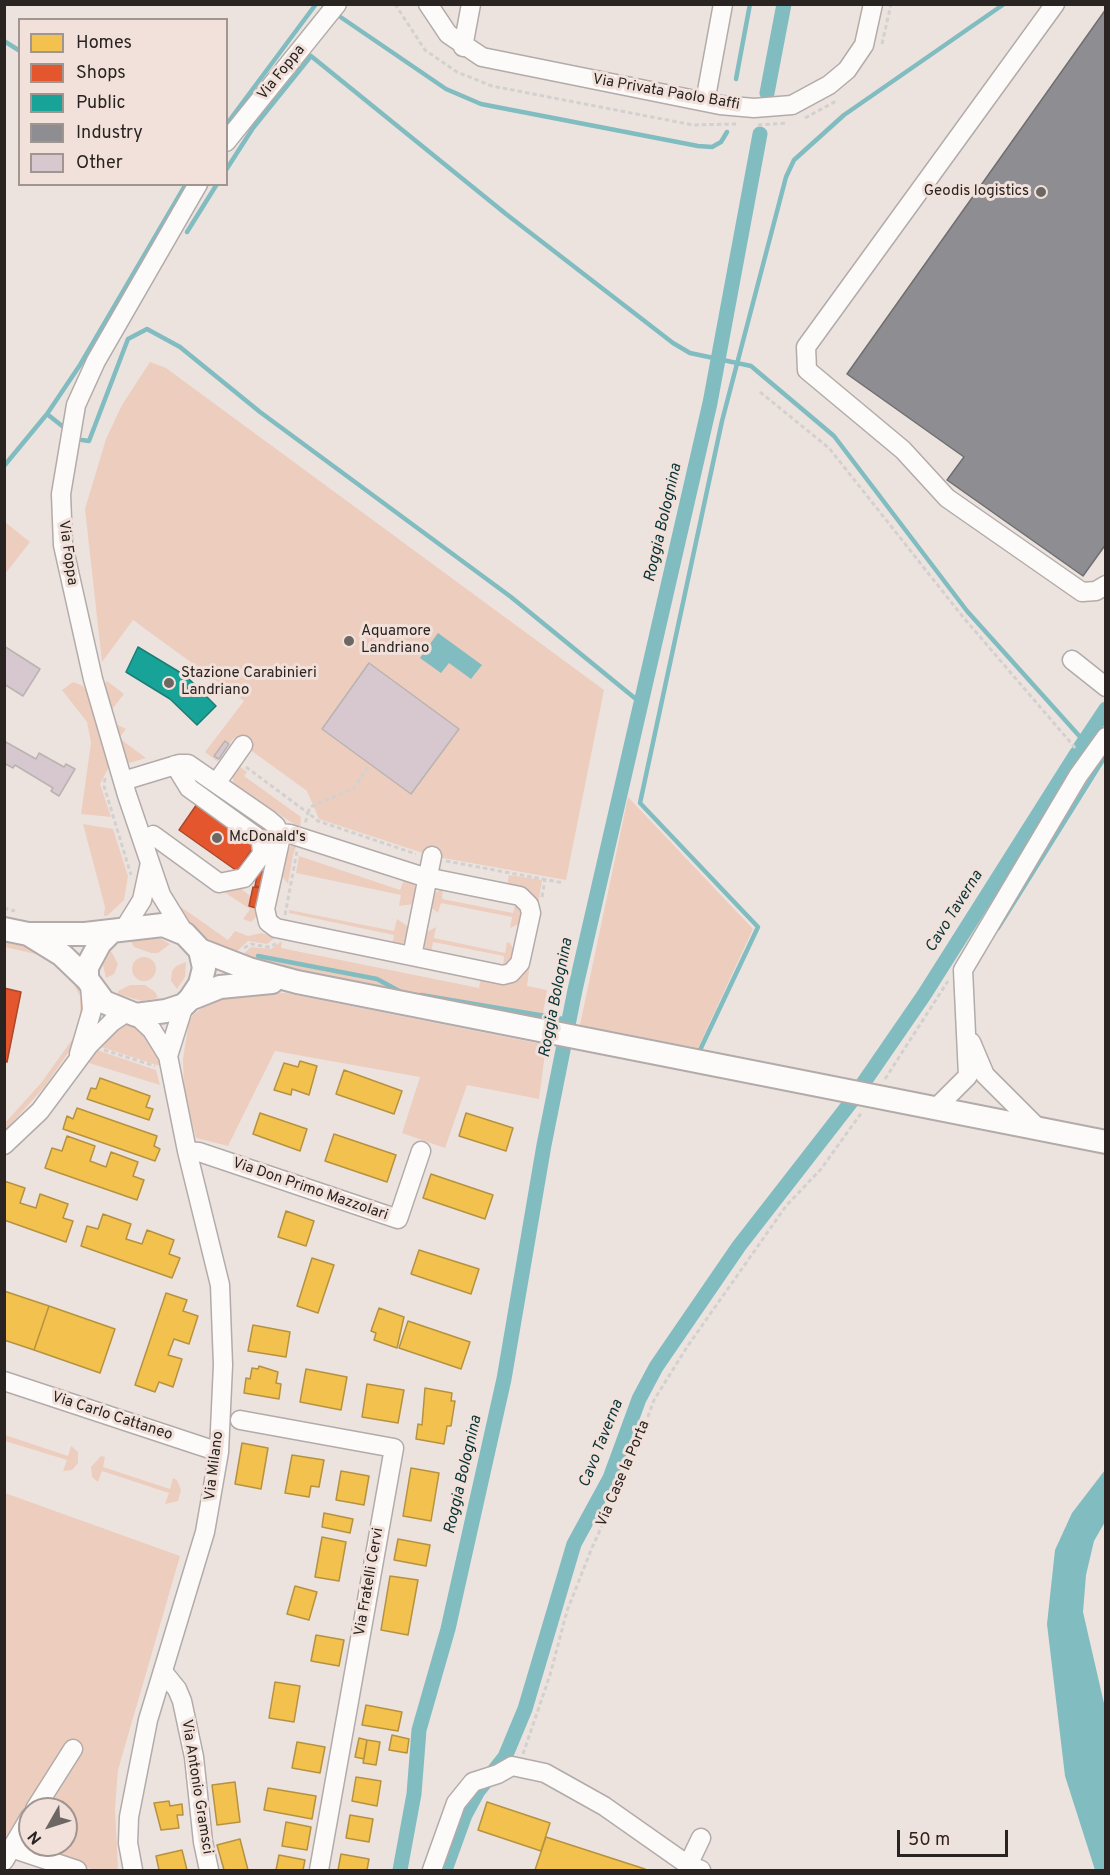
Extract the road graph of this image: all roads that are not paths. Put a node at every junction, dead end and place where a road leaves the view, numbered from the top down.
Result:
1 (337, 4) edge
2 (428, 4) edge
3 (471, 4) edge
4 (723, 4) edge
5 (873, 4) edge
6 (1055, 4) edge
7 (463, 46) junction
8 (705, 102) junction
9 (228, 140) edge
10 (197, 186) edge
11 (1106, 585) edge
12 (1072, 660) dead end
13 (1106, 687) edge
14 (1106, 737) edge
15 (243, 745) dead end
16 (175, 765) junction
17 (122, 776) junction
18 (217, 782) junction
19 (279, 833) junction
20 (153, 835) dead end
21 (432, 856) dead end
22 (150, 862) junction
23 (428, 878) junction
24 (10, 920) edge
25 (117, 931) junction
26 (28, 934) junction
27 (192, 942) junction
28 (412, 956) junction
29 (89, 982) junction
30 (297, 982) junction
31 (187, 1002) junction
32 (132, 1013) junction
33 (965, 1029) junction
34 (83, 1052) junction
35 (169, 1064) junction
36 (936, 1108) junction
37 (1038, 1128) junction
38 (1106, 1142) edge
39 (4, 1145) edge
40 (187, 1151) junction
41 (421, 1151) dead end
42 (4, 1381) edge
43 (240, 1420) dead end
44 (219, 1452) junction
45 (164, 1673) junction
46 (73, 1749) dead end
47 (43, 1797) edge
48 (18, 1837) edge
49 (701, 1838) dead end
50 (7, 1855) edge
51 (695, 1868) edge
52 (77, 1870) edge
53 (133, 1870) edge
54 (209, 1870) edge
55 (319, 1870) edge
56 (432, 1870) edge

1 - 9 street, Via Foppa
2 - 7 street, Via Privata Paolo Baffi
3 - 7 street
4 - 8 street
5 - 8 street, Via Privata Paolo Baffi
6 - 11 street
7 - 8 street, Via Privata Paolo Baffi
10 - 17 street, Via Foppa
12 - 13 street
14 - 33 street
15 - 18 street
16 - 17 street
16 - 18 street
16 - 20 street
17 - 22 street, Via Foppa
18 - 19 street
19 - 23 street
19 - 28 street
21 - 23 street
22 - 25 street
22 - 27 street, Via Foppa
23 - 28 street
23 - 28 street
24 - 26 main road
25 - 26 main road
25 - 27 main road
25 - 29 main road
26 - 29 main road
27 - 30 main road
27 - 31 main road
29 - 32 main road
29 - 34 street
30 - 31 main road
30 - 36 main road
31 - 32 main road
31 - 35 street, Via Milano
32 - 34 street
32 - 35 street, Via Milano
33 - 36 street
33 - 37 street
34 - 39 street
35 - 40 street, Via Milano
36 - 37 main road
37 - 38 main road
40 - 41 street, Via Don Primo Mazzolari
40 - 44 street, Via Milano
42 - 44 street, Via Carlo Cattaneo
43 - 55 street, Via Fratelli Cervi
44 - 45 street, Via Milano
45 - 53 street, Via Milano
45 - 54 street, Via Antonio Gramsci
46 - 47 street
48 - 50 street
49 - 51 street
50 - 52 street
51 - 56 street

